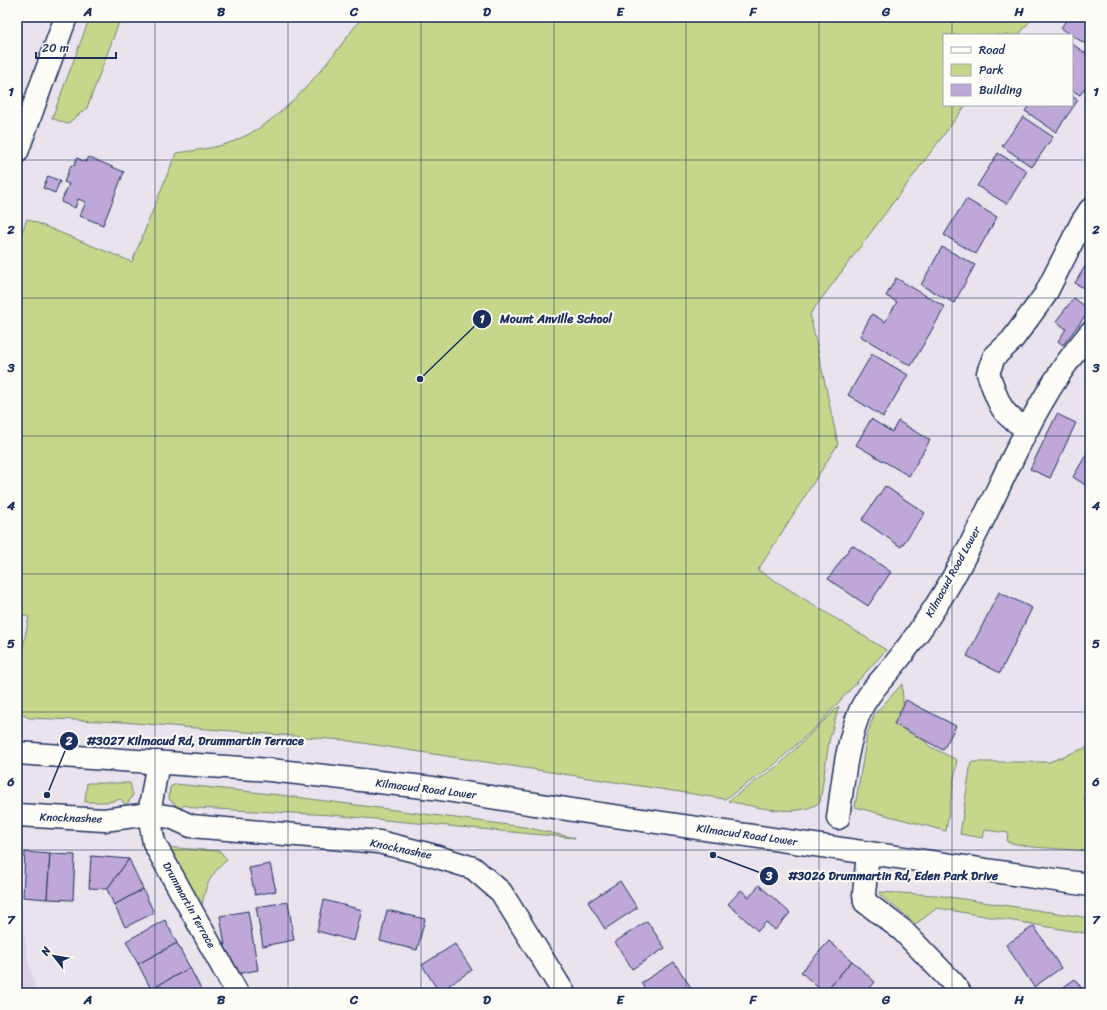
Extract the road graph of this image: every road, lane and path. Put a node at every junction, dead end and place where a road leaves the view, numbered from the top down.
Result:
1 (66, 17) edge
2 (17, 152) edge
3 (1090, 210) edge
4 (1090, 333) edge
5 (1028, 428) junction
6 (17, 753) edge
7 (158, 762) junction
8 (149, 814) junction
9 (17, 815) edge
10 (838, 818) dead end
11 (868, 853) junction
12 (1090, 885) edge
13 (237, 993) edge
14 (564, 993) edge
15 (960, 993) edge

1 - 2 street
3 - 5 street
4 - 5 street, Kilmacud Road Lower
5 - 10 street, Kilmacud Road Lower
6 - 7 street, Kilmacud Road Lower
7 - 8 street
7 - 11 street, Kilmacud Road Lower
8 - 9 street, Knocknashee
8 - 13 street, Drummartin Terrace
8 - 14 street, Knocknashee
11 - 12 street, Kilmacud Road Lower
11 - 15 street

